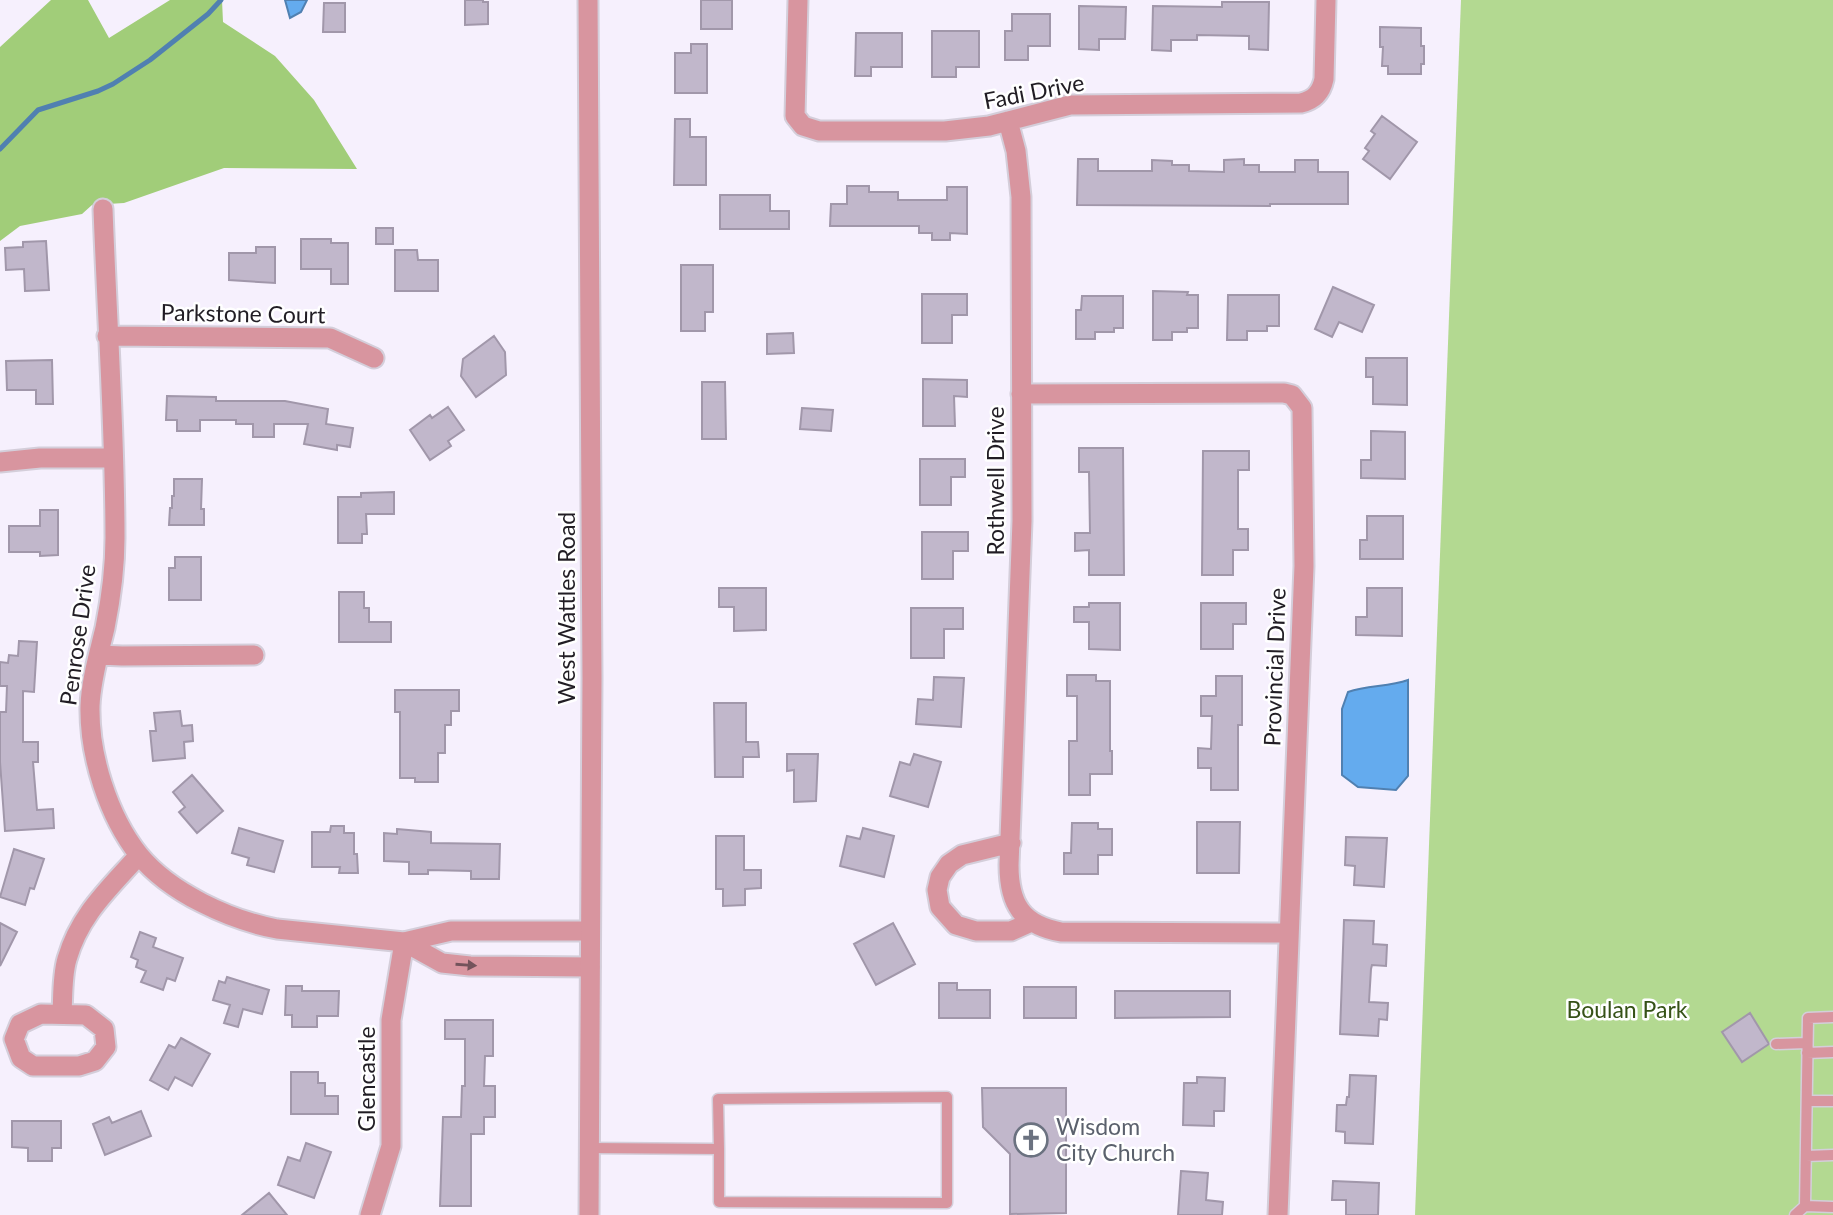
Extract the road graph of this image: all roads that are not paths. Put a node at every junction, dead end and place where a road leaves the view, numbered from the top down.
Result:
1 (588, 0) edge
2 (798, 0) edge
3 (1326, 0) edge
4 (1009, 121) junction
5 (103, 209) dead end
6 (107, 336) junction
7 (374, 358) dead end
8 (1021, 394) junction
9 (112, 458) junction
10 (0, 463) edge
11 (99, 654) junction
12 (254, 655) dead end
13 (1010, 843) junction
14 (139, 855) junction
15 (1031, 922) junction
16 (590, 931) junction
17 (1289, 933) junction
18 (404, 942) junction
19 (590, 967) junction
20 (62, 1014) dead end
21 (1833, 1017) edge
22 (1776, 1044) dead end
23 (1807, 1048) junction
24 (1833, 1052) edge
25 (1807, 1101) junction
26 (1833, 1101) edge
27 (589, 1148) junction
28 (719, 1149) junction
29 (1806, 1156) junction
30 (1833, 1156) edge
31 (1805, 1206) junction
32 (1833, 1207) edge
33 (370, 1215) edge
34 (589, 1215) edge
35 (1278, 1215) edge
36 (1795, 1215) edge

1 - 16 street, West Wattles Road
2 - 4 street, Fadi Drive
3 - 4 street, Fadi Drive
4 - 8 street, Rothwell Drive
5 - 6 street, Penrose Drive
6 - 7 street, Parkstone Court
6 - 9 street, Penrose Drive
8 - 13 street, Rothwell Drive
8 - 17 street, Provincial Drive
9 - 10 street
9 - 11 street, Penrose Drive
11 - 12 street
11 - 14 street, Penrose Drive
13 - 15 street, Rothwell Drive
13 - 15 street
14 - 18 street, Penrose Drive
14 - 20 street
15 - 17 street
16 - 18 street, Penrose Drive
16 - 19 street, West Wattles Road
17 - 35 street, Provincial Drive
18 -> 19 street, Penrose Drive
18 - 33 street, Glencastle
19 - 27 street, West Wattles Road
21 - 23 lane
22 - 23 lane
23 - 24 lane
23 - 25 lane
25 - 26 lane
25 - 29 lane
27 - 28 lane
27 - 34 street, West Wattles Road
28 - 28 lane
29 - 30 lane
29 - 31 lane
31 - 32 lane
31 - 36 lane

